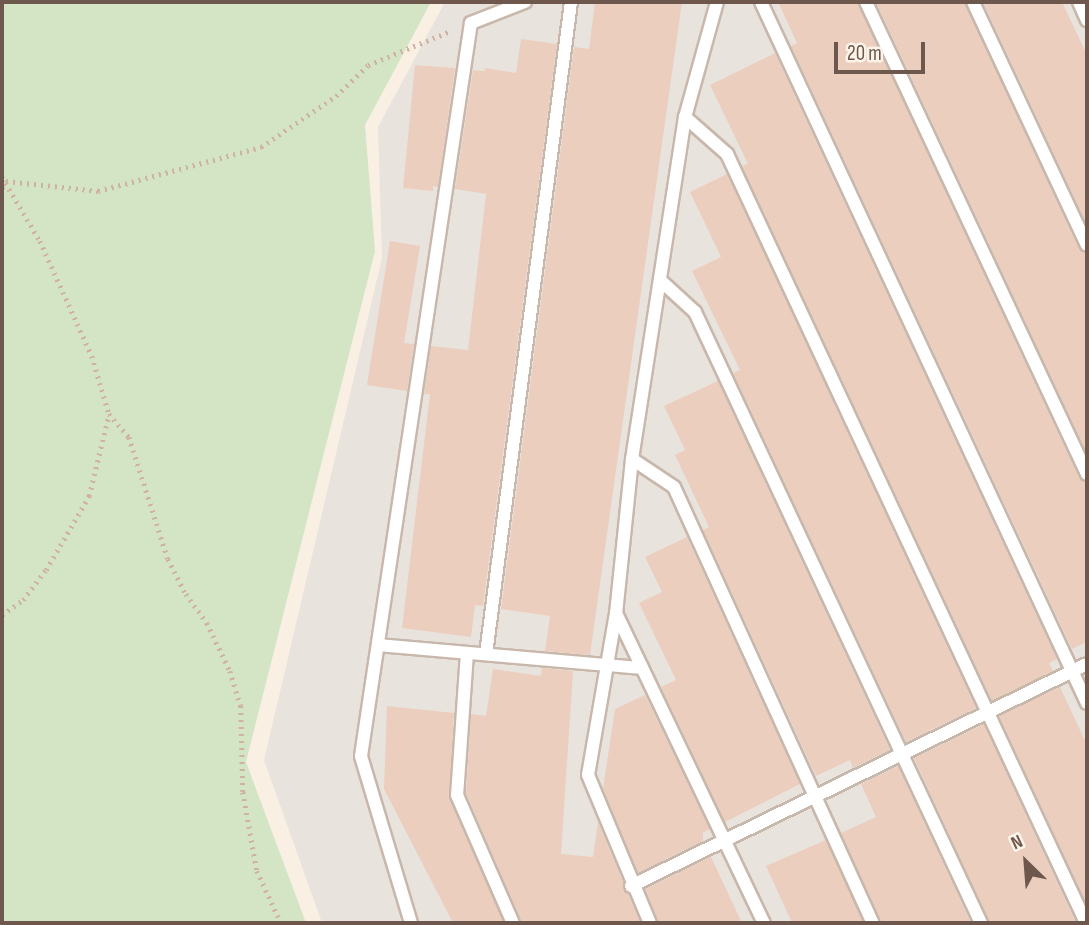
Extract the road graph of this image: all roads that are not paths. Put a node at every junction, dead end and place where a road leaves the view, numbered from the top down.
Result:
1 (525, 2) edge
2 (571, 2) edge
3 (717, 2) edge
4 (761, 2) edge
5 (866, 2) edge
6 (973, 2) edge
7 (1079, 2) edge
8 (1087, 20) edge
9 (685, 117) junction
10 (1087, 245) edge
11 (661, 281) junction
12 (632, 459) junction
13 (1087, 474) edge
14 (616, 613) junction
15 (378, 645) junction
16 (467, 653) junction
17 (486, 654) junction
18 (1087, 664) edge
19 (607, 665) junction
20 (642, 668) junction
21 (1073, 671) junction
22 (1087, 703) edge
23 (988, 713) junction
24 (902, 755) junction
25 (816, 798) junction
26 (727, 842) junction
27 (631, 886) junction
28 (411, 923) edge
29 (513, 923) edge
30 (650, 923) edge
31 (764, 923) edge
32 (873, 923) edge
33 (981, 923) edge
34 (1086, 923) edge

1 - 15 lane
2 - 17 lane
3 - 9 lane
4 - 21 lane
5 - 13 lane
6 - 10 lane
7 - 8 lane
9 - 11 lane
9 - 23 lane
11 - 12 lane
11 - 24 lane
12 - 14 lane
12 - 25 lane
14 - 19 lane
14 - 20 lane
15 - 16 lane
15 - 28 lane
16 - 17 lane
16 - 29 lane
17 - 19 lane
18 - 21 lane
19 - 20 lane
19 - 27 lane
20 - 26 lane
21 - 22 lane
21 - 23 lane
23 - 24 lane
23 - 34 lane
24 - 25 lane
24 - 33 lane
25 - 26 lane
25 - 32 lane
26 - 27 lane
26 - 31 lane
27 - 30 lane

